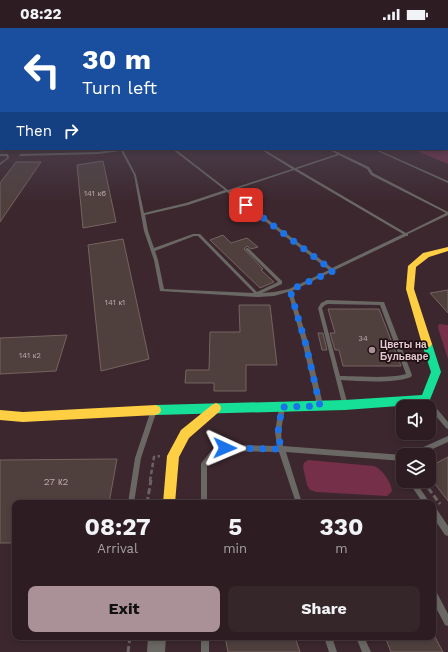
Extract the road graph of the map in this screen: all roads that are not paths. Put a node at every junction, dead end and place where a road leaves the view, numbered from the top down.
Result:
1 (174, 150) edge
2 (263, 150) edge
3 (331, 150) edge
4 (376, 150) edge
5 (122, 151) joint
6 (340, 154) junction
7 (0, 155) edge
8 (20, 155) dead end
9 (0, 164) edge
10 (294, 169) junction
11 (448, 182) edge
12 (227, 191) junction
13 (143, 214) junction
14 (448, 214) edge
15 (407, 235) junction
16 (247, 249) dead end
17 (448, 249) edge
18 (153, 250) junction
19 (333, 271) junction
20 (290, 290) junction
21 (257, 294) junction
22 (339, 378) junction
23 (425, 399) junction
24 (345, 405) junction
25 (320, 406) junction
26 (282, 407) junction
27 (216, 408) junction
28 (155, 410) junction
29 (0, 415) edge
30 (448, 426) edge
31 (448, 439) edge
32 (428, 448) edge
33 (281, 449) junction
34 (396, 457) edge
35 (416, 488) edge
36 (131, 500) edge
37 (169, 500) edge
38 (204, 500) edge
39 (298, 500) edge
40 (425, 500) edge
41 (436, 515) edge
42 (448, 532) edge
43 (436, 600) edge
44 (448, 622) edge
45 (158, 640) edge
46 (205, 640) edge
47 (329, 640) edge
48 (361, 640) edge
49 (156, 652) edge
50 (205, 652) edge
51 (333, 652) edge
52 (367, 652) edge

1 - 12 lane
2 - 10 lane
3 - 6 lane
4 - 11 lane
5 - 8 lane
5 - 13 lane
6 - 10 lane
6 - 14 lane
7 - 9 lane
10 - 12 lane
10 - 15 lane
12 - 13 lane
12 - 19 lane
13 - 18 lane
14 - 15 lane
15 - 19 lane
16 - 21 lane
17 - 23 main road
18 - 21 lane
18 - 21 lane
19 - 20 lane
20 - 21 lane
20 - 25 lane
22 - 22 lane
22 - 24 lane
23 - 24 main road
23 - 30 lane
24 - 25 main road
25 - 26 main road
26 - 27 main road
26 - 33 lane
27 - 28 main road
27 - 37 main road
28 - 29 main road
28 - 36 lane
31 - 32 lane
33 - 34 lane
33 - 38 lane
33 - 39 lane
35 - 40 lane
41 - 42 lane
43 - 44 lane
45 - 49 street
46 - 50 lane
47 - 51 lane
48 - 52 lane

